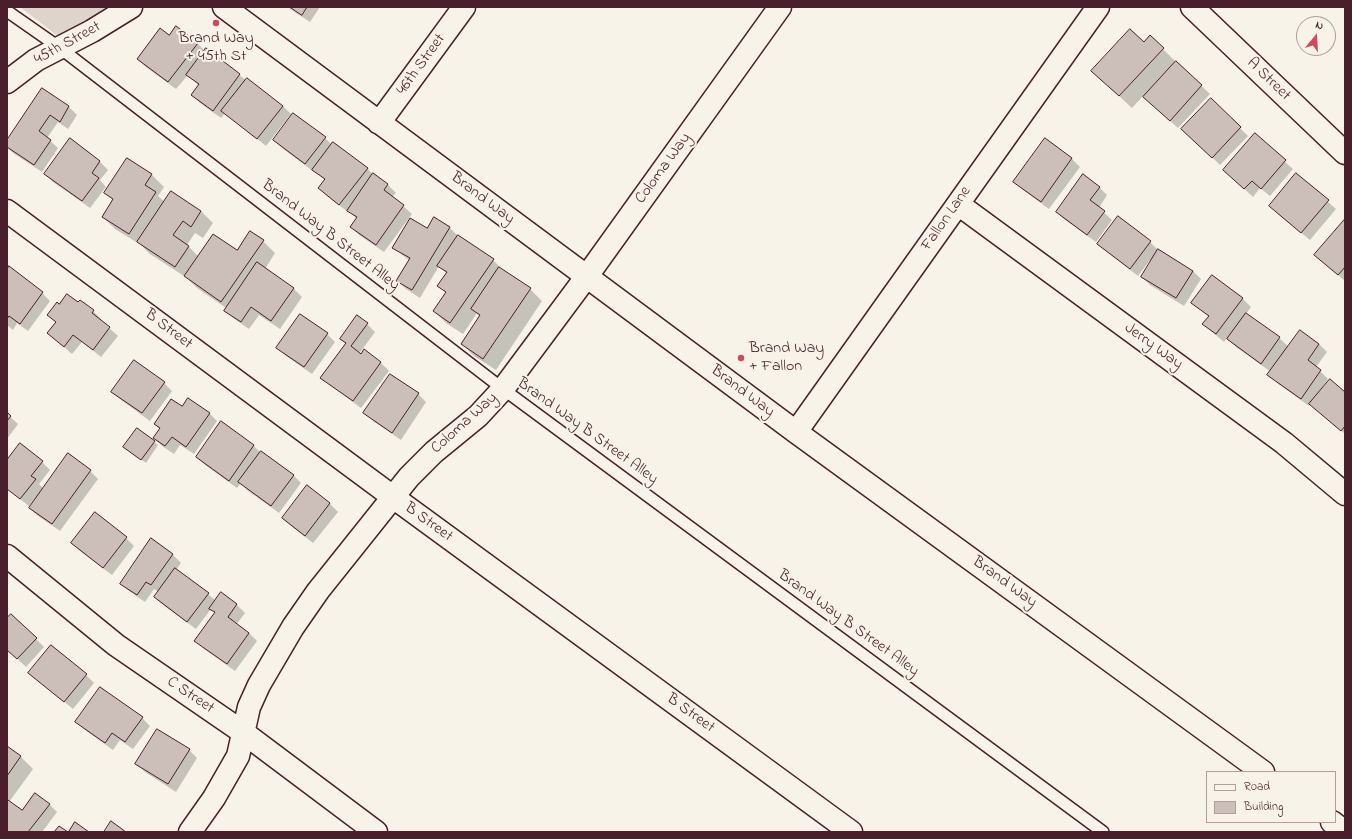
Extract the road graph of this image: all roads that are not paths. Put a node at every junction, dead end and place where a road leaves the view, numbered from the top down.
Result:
1 (131, 7) edge
2 (224, 7) edge
3 (464, 7) edge
4 (780, 7) edge
5 (1098, 7) edge
6 (1192, 7) edge
7 (7, 11) edge
8 (60, 48) junction
9 (7, 82) edge
10 (379, 123) junction
11 (1345, 153) edge
12 (958, 204) junction
13 (7, 211) edge
14 (587, 276) junction
15 (503, 390) junction
16 (796, 432) junction
17 (1345, 494) edge
18 (393, 497) junction
19 (7, 556) edge
20 (244, 732) junction
21 (1262, 771) edge
22 (1333, 823) edge
23 (190, 832) edge
24 (376, 832) edge
25 (851, 832) edge
26 (1103, 832) edge
27 (1345, 832) edge

1 - 8 street, 45th Street
2 - 10 street, Brand Way
3 - 10 street, 46th Street
4 - 14 street, Coloma Way
5 - 12 street, Fallon Lane
6 - 11 street, A Street
7 - 8 lane, Brand Way B Street Alley
8 - 9 street, 45th Street
8 - 15 lane, Brand Way B Street Alley
10 - 14 street, Brand Way
12 - 16 street, Fallon Lane
12 - 17 street, Jerry Way
13 - 18 street, B Street
14 - 15 street, Coloma Way
14 - 16 street, Brand Way
15 - 18 street, Coloma Way
15 - 26 lane, Brand Way B Street Alley
16 - 21 street, Brand Way
18 - 20 street, Coloma Way
18 - 25 street, B Street
19 - 20 street, C Street
20 - 23 street, Coloma Way
20 - 24 street, C Street
22 - 27 street

